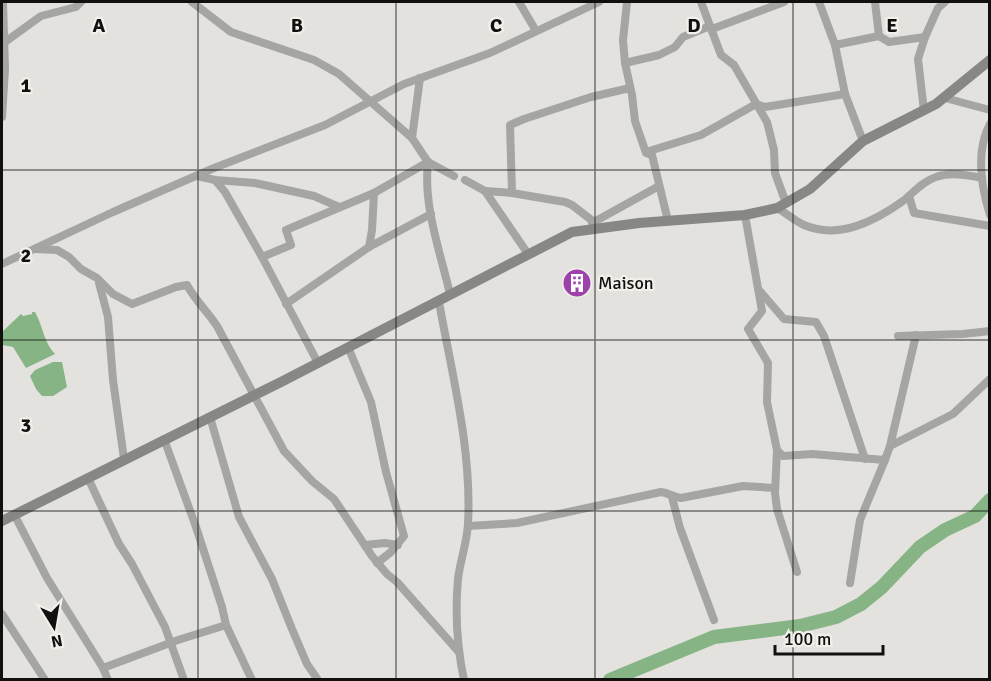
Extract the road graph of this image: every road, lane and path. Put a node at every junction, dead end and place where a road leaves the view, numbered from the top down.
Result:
1 (3, 2) edge
2 (81, 2) edge
3 (192, 2) edge
4 (519, 2) edge
5 (599, 2) edge
6 (627, 2) edge
7 (701, 2) edge
8 (784, 2) edge
9 (819, 2) edge
10 (875, 2) edge
11 (945, 2) edge
12 (711, 28) junction
13 (536, 31) junction
14 (879, 36) junction
15 (925, 37) junction
16 (5, 42) junction
17 (835, 45) junction
18 (990, 60) edge
19 (625, 63) junction
20 (420, 78) junction
21 (630, 88) junction
22 (845, 93) junction
23 (945, 98) junction
24 (371, 101) junction
25 (756, 104) junction
26 (990, 110) edge
27 (924, 111) junction
28 (2, 117) edge
29 (990, 124) edge
30 (412, 138) junction
31 (863, 141) junction
32 (646, 153) junction
33 (428, 162) junction
34 (196, 176) junction
35 (454, 176) dead end
36 (982, 178) junction
37 (215, 180) junction
38 (465, 180) dead end
39 (659, 186) junction
40 (485, 191) junction
41 (374, 193) junction
42 (512, 193) junction
43 (909, 196) junction
44 (782, 206) junction
45 (339, 207) junction
46 (431, 214) junction
47 (745, 215) junction
48 (990, 215) edge
49 (668, 221) junction
50 (594, 222) junction
51 (990, 226) edge
52 (580, 230) junction
53 (369, 247) junction
54 (28, 250) junction
55 (528, 254) junction
56 (262, 257) junction
57 (2, 264) edge
58 (97, 278) junction
59 (758, 289) junction
60 (450, 294) junction
61 (439, 302) junction
62 (286, 304) junction
63 (990, 332) edge
64 (916, 335) junction
65 (898, 336) dead end
66 (348, 347) junction
67 (318, 363) junction
68 (990, 379) edge
69 (254, 395) junction
70 (210, 417) junction
71 (164, 439) junction
72 (890, 446) junction
73 (777, 450) junction
74 (124, 459) junction
75 (865, 459) junction
76 (885, 460) junction
77 (88, 478) junction
78 (775, 488) junction
79 (672, 497) junction
80 (14, 514) junction
81 (2, 521) edge
82 (468, 526) junction
83 (398, 544) junction
84 (365, 545) junction
85 (377, 562) junction
86 (797, 572) dead end
87 (850, 583) dead end
88 (2, 614) edge
89 (714, 620) dead end
90 (226, 625) junction
91 (169, 643) junction
92 (458, 651) junction
93 (103, 668) junction
94 (107, 679) edge
95 (45, 680) edge
96 (184, 680) edge
97 (252, 680) edge
98 (318, 680) edge
99 (464, 680) edge

1 - 16 street
2 - 16 street
3 - 24 street
4 - 13 street
5 - 13 street
6 - 19 street
7 - 12 street
8 - 12 street
9 - 17 street
10 - 14 street
11 - 15 street
12 - 19 street
12 - 25 street
13 - 20 street
14 - 15 street
14 - 17 street
15 - 27 street
16 - 28 street
17 - 22 street
18 - 23 street
19 - 21 street
20 - 24 street
20 - 30 street
21 - 32 street
21 - 42 street
22 - 25 street
22 - 31 street
23 - 26 street
23 - 27 street
24 - 30 street
24 - 34 street
25 - 32 street
25 - 44 street
27 - 31 street
29 - 36 street
30 - 33 street
31 - 44 street
32 - 39 street
33 - 35 street
33 - 41 street
33 - 46 street
34 - 37 street
34 - 54 street
36 - 43 street
36 - 48 street
37 - 45 street
37 - 56 street
38 - 40 street
39 - 49 street
39 - 50 street
40 - 42 street
40 - 55 street
41 - 45 street
41 - 53 street
42 - 50 street
43 - 44 street
43 - 51 street
44 - 47 street
45 - 56 street
46 - 53 street
46 - 60 street
47 - 49 street
47 - 59 street
49 - 52 street
50 - 52 street
52 - 55 street
53 - 62 street
54 - 57 street
54 - 58 street
55 - 60 street
56 - 62 street
58 - 69 street
58 - 74 street
59 - 73 street
59 - 75 street
60 - 61 street
61 - 66 street
61 - 82 street
62 - 67 street
63 - 64 street
64 - 65 street
64 - 72 street
66 - 67 street
66 - 83 street
67 - 69 street
68 - 72 street
69 - 70 street
69 - 84 street
70 - 71 street
70 - 98 street
71 - 74 street
71 - 90 street
72 - 76 street
73 - 75 street
73 - 78 street
74 - 77 street
75 - 76 street
76 - 87 street
77 - 80 street
77 - 91 street
78 - 79 street
78 - 86 street
79 - 82 street
79 - 89 street
80 - 81 street
80 - 93 street
82 - 92 street
83 - 84 street
83 - 85 street
84 - 85 street
85 - 92 street
88 - 95 street
90 - 91 street
90 - 97 street
91 - 93 street
91 - 96 street
92 - 99 street
93 - 94 street

